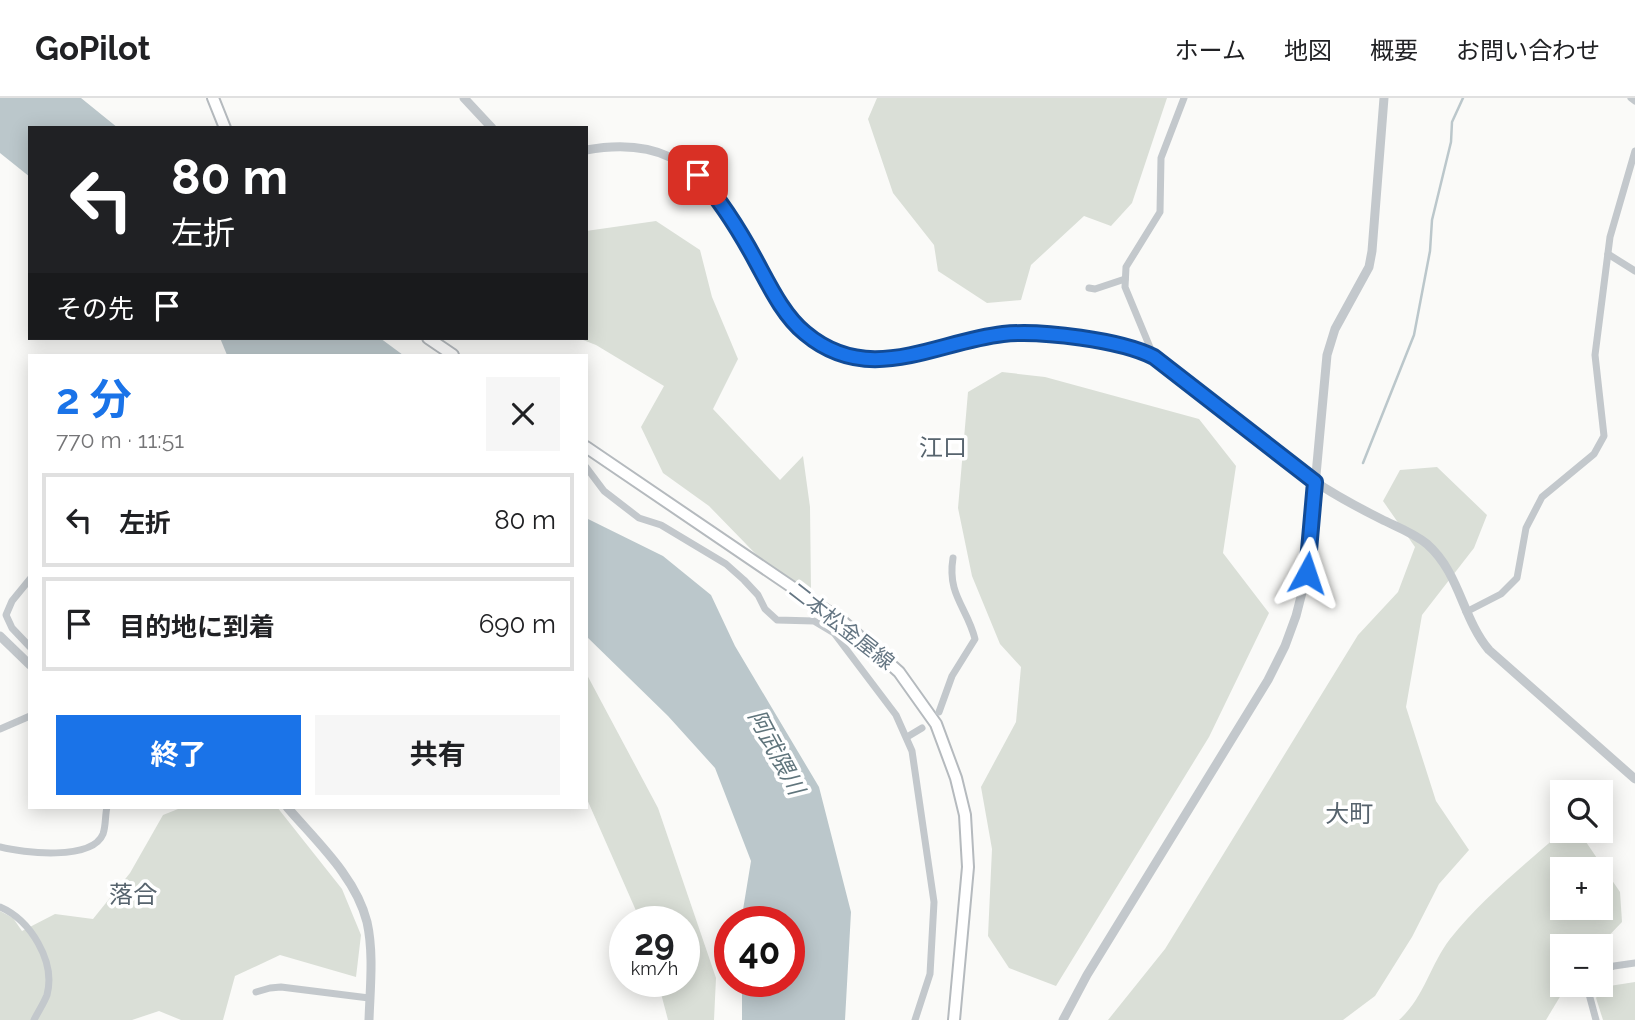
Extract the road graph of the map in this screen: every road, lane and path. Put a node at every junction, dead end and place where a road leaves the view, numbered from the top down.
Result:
1 (213, 98) edge
2 (464, 98) edge
3 (1184, 98) edge
4 (1384, 98) edge
5 (224, 126) edge
6 (490, 126) edge
7 (588, 150) edge
8 (1635, 151) edge
9 (1608, 254) junction
10 (1635, 271) edge
11 (1125, 279) junction
12 (1089, 288) dead end
13 (431, 340) edge
14 (452, 354) edge
15 (1154, 357) junction
16 (588, 448) edge
17 (588, 470) edge
18 (1315, 482) junction
19 (953, 558) dead end
20 (28, 581) edge
21 (1466, 612) junction
22 (0, 636) edge
23 (28, 645) edge
24 (28, 663) edge
25 (939, 712) dead end
26 (28, 717) edge
27 (922, 728) dead end
28 (0, 729) edge
29 (907, 737) junction
30 (1635, 779) edge
31 (107, 809) edge
32 (289, 809) edge
33 (0, 847) edge
34 (0, 907) edge
35 (1635, 963) edge
36 (1613, 966) edge
37 (256, 992) dead end
38 (1590, 997) edge
39 (369, 998) junction
40 (34, 1020) edge
41 (369, 1020) edge
42 (915, 1020) edge
43 (954, 1020) edge
44 (1063, 1020) edge
45 (1595, 1020) edge

1 - 5 main road
2 - 6 street
3 - 11 street
4 - 18 street
7 - 15 street
8 - 9 street
9 - 10 street
9 - 21 street
11 - 12 street
11 - 15 street
13 - 14 main road
15 - 18 street
16 - 43 main road, 二本松金屋線
17 - 29 street
18 - 21 street
18 - 44 street
19 - 25 street
20 - 23 street
21 - 30 street
22 - 24 street
26 - 28 street
27 - 29 street
29 - 42 street
31 - 33 street
32 - 39 street
34 - 40 street
35 - 36 street
37 - 39 street
38 - 45 street
39 - 41 street

